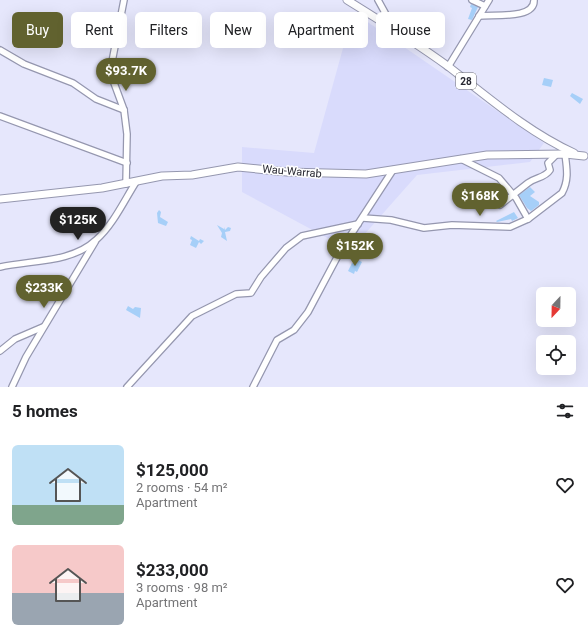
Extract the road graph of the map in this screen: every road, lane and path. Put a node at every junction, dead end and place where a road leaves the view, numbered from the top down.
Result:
1 (124, 0) edge
2 (347, 0) edge
3 (378, 0) edge
4 (472, 0) edge
5 (489, 0) edge
6 (534, 0) edge
7 (485, 6) junction
8 (384, 12) edge
9 (479, 16) junction
10 (376, 19) edge
11 (420, 48) edge
12 (0, 50) edge
13 (448, 67) junction
14 (124, 110) junction
15 (0, 116) edge
16 (557, 154) junction
17 (565, 154) junction
18 (586, 157) edge
19 (460, 158) junction
20 (127, 163) junction
21 (393, 170) junction
22 (136, 182) junction
23 (126, 184) junction
24 (514, 195) junction
25 (0, 199) edge
26 (500, 205) dead end
27 (363, 218) junction
28 (528, 219) junction
29 (358, 224) junction
30 (95, 242) junction
31 (0, 267) edge
32 (44, 327) junction
33 (0, 351) edge
34 (12, 387) edge
35 (127, 387) edge
36 (253, 387) edge

1 - 14 street
2 - 10 main road, 28
3 - 8 street
4 - 7 street
5 - 7 street
6 - 9 street
7 - 9 street
9 - 13 street
11 - 13 main road, 28
12 - 14 street
13 - 18 main road, 28
14 - 20 street
15 - 20 street
16 - 17 main road, Wau-Warrab
16 - 19 main road, Wau-Warrab
16 - 24 street
17 - 18 main road, Wau-Warrab
17 - 28 street
19 - 21 main road, Wau-Warrab
19 - 24 street
20 - 23 street
21 - 22 main road, Wau-Warrab
21 - 27 street
22 - 23 main road, Wau-Warrab
22 - 30 street
23 - 25 main road, Wau-Warrab
24 - 26 street
24 - 28 street
27 - 28 street
27 - 29 street
29 - 35 street
29 - 36 street
30 - 31 street
30 - 32 street
32 - 33 street
32 - 34 street

